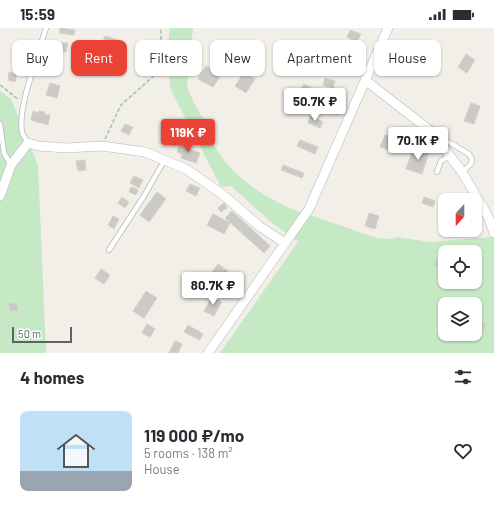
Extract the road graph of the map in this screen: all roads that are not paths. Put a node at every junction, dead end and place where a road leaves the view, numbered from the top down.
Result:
1 (46, 28) edge
2 (388, 28) edge
3 (365, 80) junction
4 (0, 124) edge
5 (432, 132) junction
6 (28, 143) junction
7 (450, 156) junction
8 (164, 161) junction
9 (11, 165) junction
10 (437, 172) dead end
11 (462, 172) junction
12 (0, 193) edge
13 (494, 233) edge
14 (285, 243) junction
15 (109, 250) dead end
16 (208, 353) edge

1 - 6 lane
2 - 3 street
3 - 5 street
3 - 14 street
4 - 9 lane
5 - 7 street
5 - 11 lane
6 - 8 street
6 - 9 street
7 - 10 lane
7 - 11 street
8 - 14 street
8 - 15 lane
9 - 12 street
11 - 13 street
14 - 16 street

